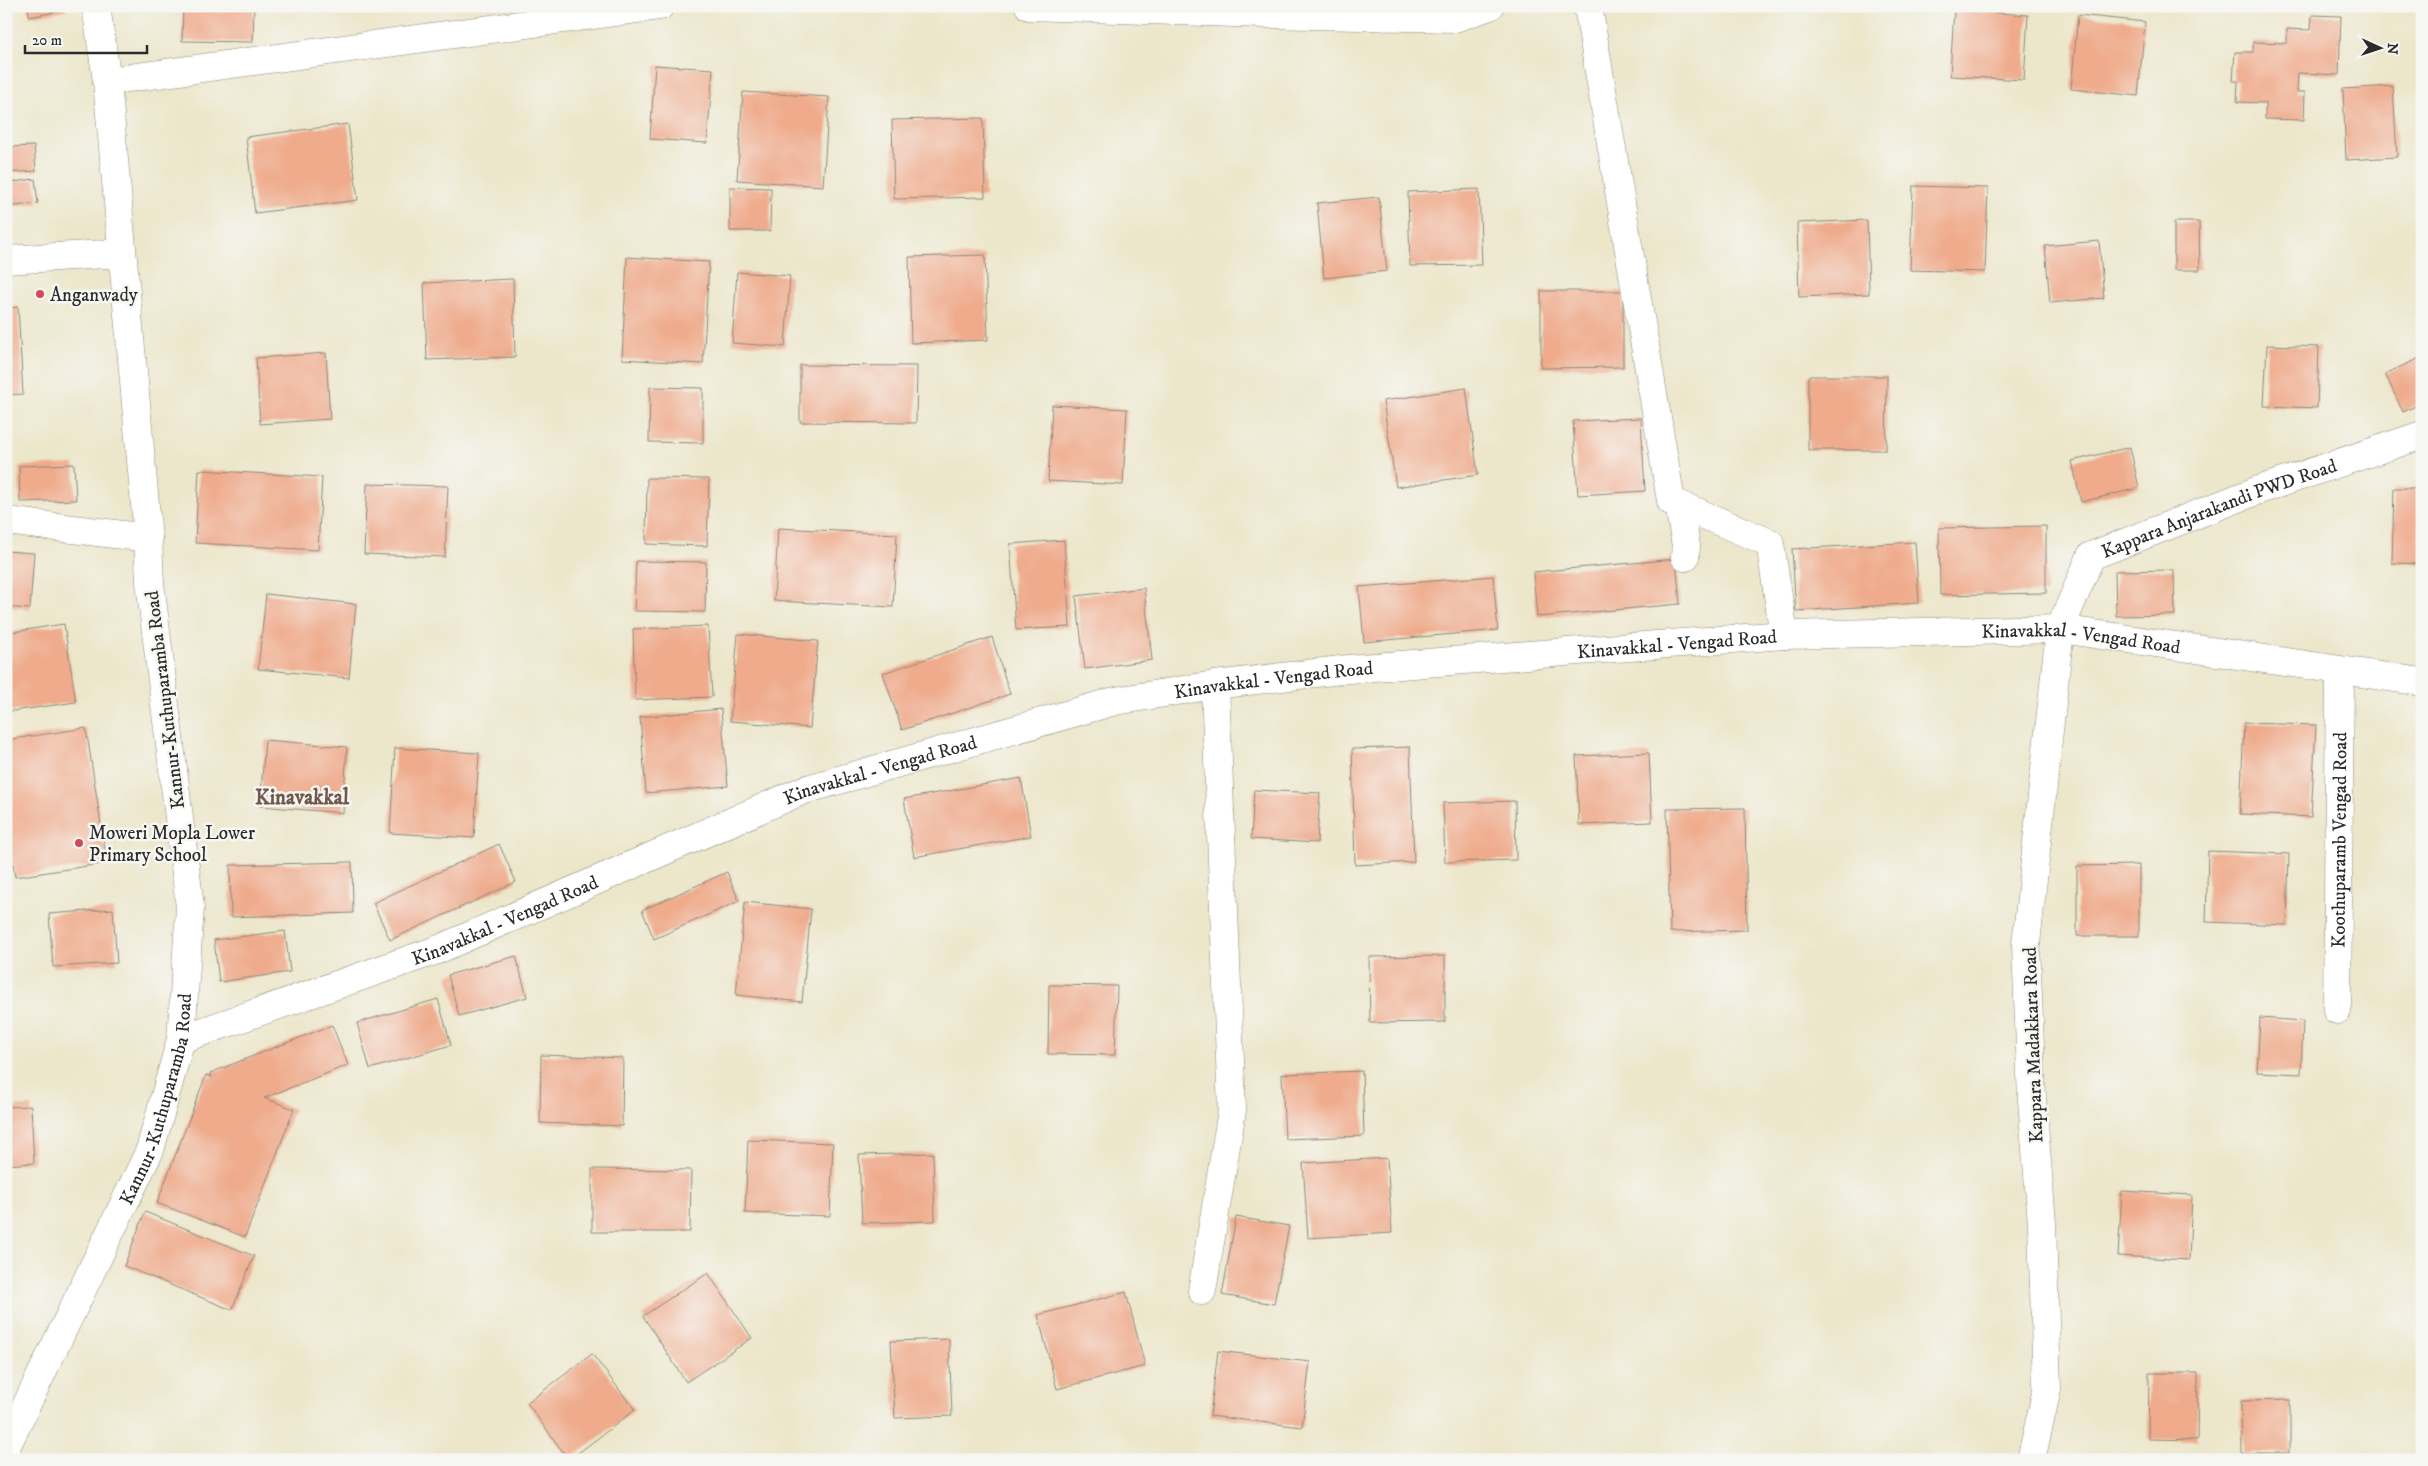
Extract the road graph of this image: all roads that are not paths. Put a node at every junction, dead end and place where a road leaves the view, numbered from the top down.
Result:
1 (96, 6) edge
2 (660, 6) edge
3 (1029, 6) edge
4 (1490, 6) edge
5 (1588, 6) edge
6 (107, 81) junction
7 (122, 253) junction
8 (6, 260) edge
9 (2422, 435) edge
10 (1679, 505) junction
11 (6, 521) edge
12 (148, 538) junction
13 (1685, 557) dead end
14 (2060, 629) junction
15 (1784, 635) junction
16 (2340, 670) junction
17 (2422, 682) edge
18 (1215, 685) junction
19 (2337, 1010) dead end
20 (182, 1039) junction
21 (1202, 1291) dead end
22 (6, 1447) edge
23 (2031, 1460) edge

1 - 6 main road, Kannur-Kuthuparamba Road
2 - 6 main road
3 - 4 main road
5 - 10 main road
6 - 7 main road, Kannur-Kuthuparamba Road
7 - 8 main road
7 - 12 main road, Kannur-Kuthuparamba Road
9 - 14 main road, Kappara Anjarakandi PWD Road
10 - 13 main road
10 - 15 main road
11 - 12 main road
12 - 20 main road, Kannur-Kuthuparamba Road
14 - 15 main road, Kinavakkal - Vengad Road
14 - 16 main road, Kinavakkal - Vengad Road
14 - 23 main road, Kappara Madakkara Road
15 - 18 main road, Kinavakkal - Vengad Road
16 - 17 main road, Kinavakkal - Vengad Road
16 - 19 main road, Koothuparamb Vengad Road
18 - 20 main road, Kinavakkal - Vengad Road
18 - 21 main road
20 - 22 main road, Kannur-Kuthuparamba Road

